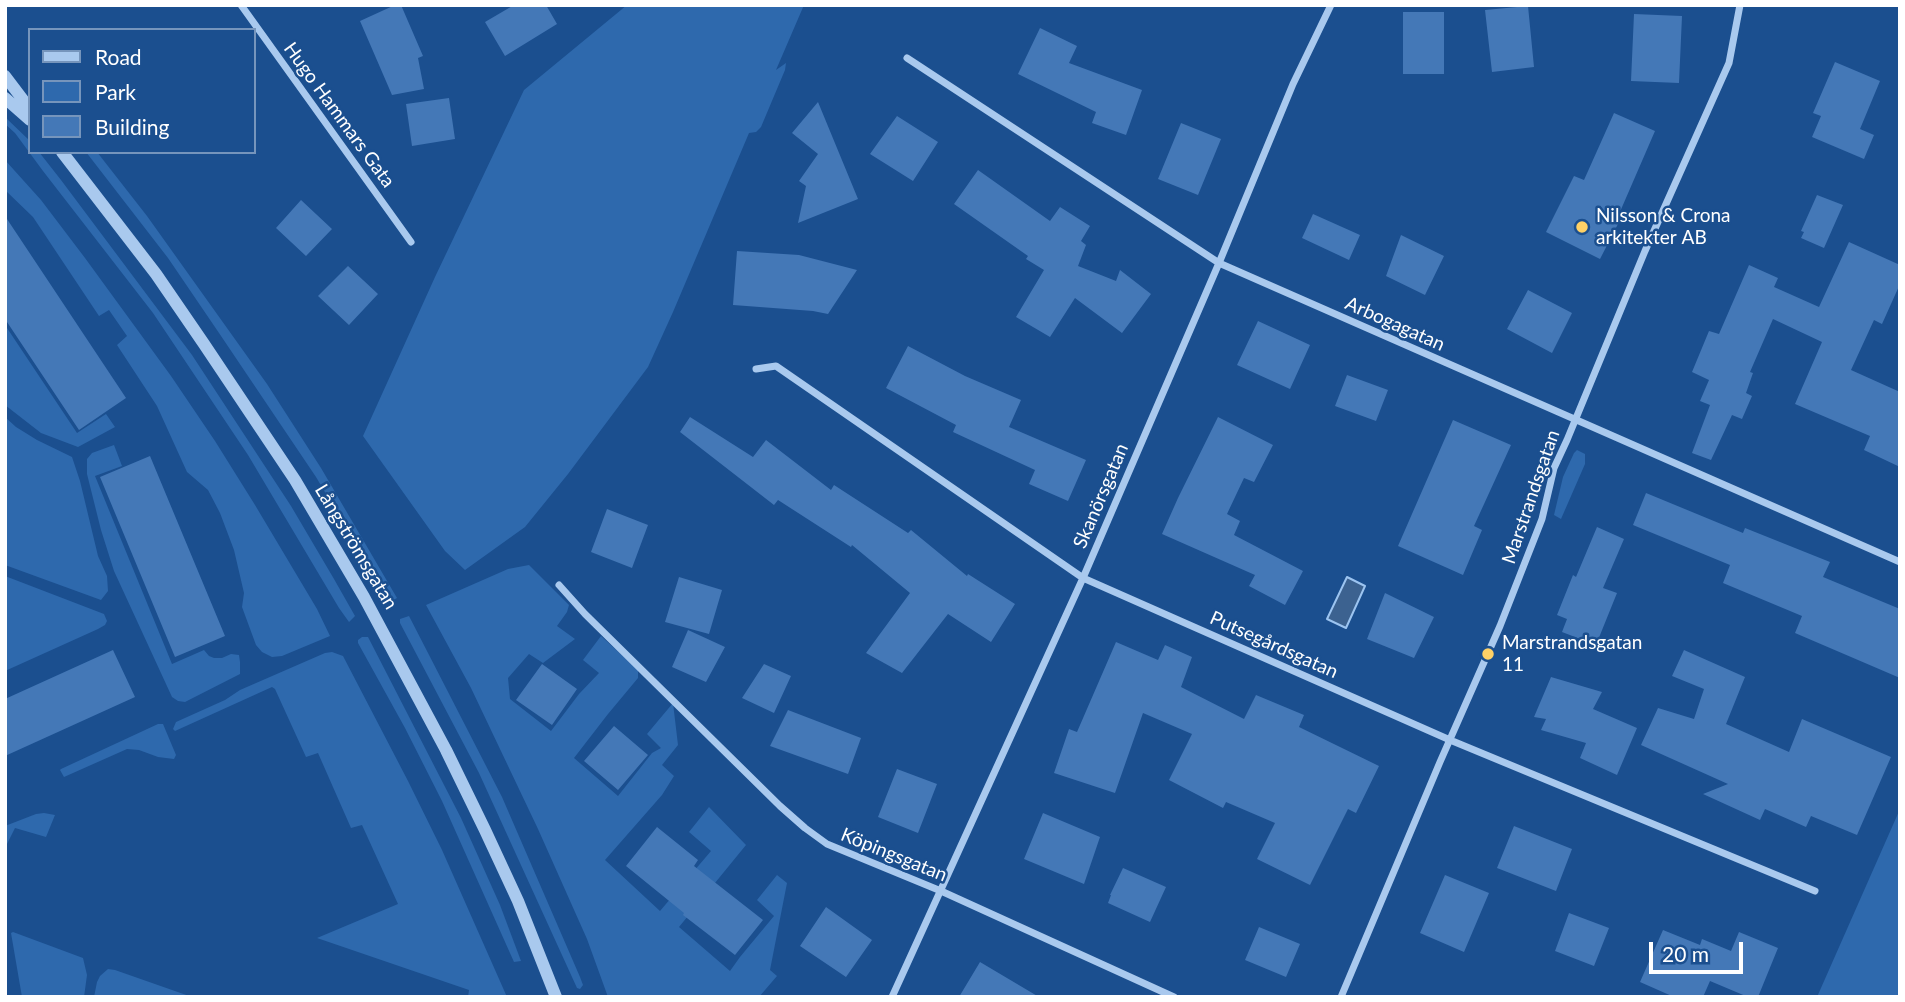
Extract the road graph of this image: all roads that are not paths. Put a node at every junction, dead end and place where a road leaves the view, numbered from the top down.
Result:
1 (241, 5) edge
2 (1331, 5) edge
3 (1740, 5) edge
4 (907, 58) dead end
5 (5, 76) edge
6 (5, 98) edge
7 (28, 106) edge
8 (28, 118) edge
9 (64, 154) edge
10 (411, 242) dead end
11 (1219, 263) junction
12 (756, 369) dead end
13 (1574, 421) junction
14 (1900, 562) edge
15 (1083, 578) junction
16 (559, 585) dead end
17 (1450, 740) junction
18 (941, 891) junction
19 (1815, 891) dead end
20 (556, 997) edge
21 (892, 997) edge
22 (1174, 997) edge
23 (1341, 997) edge

1 - 10 street, Hugo Hammars Gata
2 - 11 street, Skanörsgatan
3 - 13 street, Marstrandsgatan
4 - 11 street, Arbogagatan
5 - 7 street
6 - 8 street
9 - 20 street, Långströmsgatan
11 - 13 street, Arbogagatan
11 - 15 street, Skanörsgatan
12 - 15 street, Putsegårdsgatan
13 - 14 street, Arbogagatan
13 - 17 street, Marstrandsgatan
15 - 17 street, Putsegårdsgatan
15 - 18 street, Skanörsgatan
16 - 18 street, Köpingsgatan
17 - 19 street, Putsegårdsgatan
17 - 23 street, Marstrandsgatan
18 - 21 street, Skanörsgatan
18 - 22 street, Köpingsgatan

